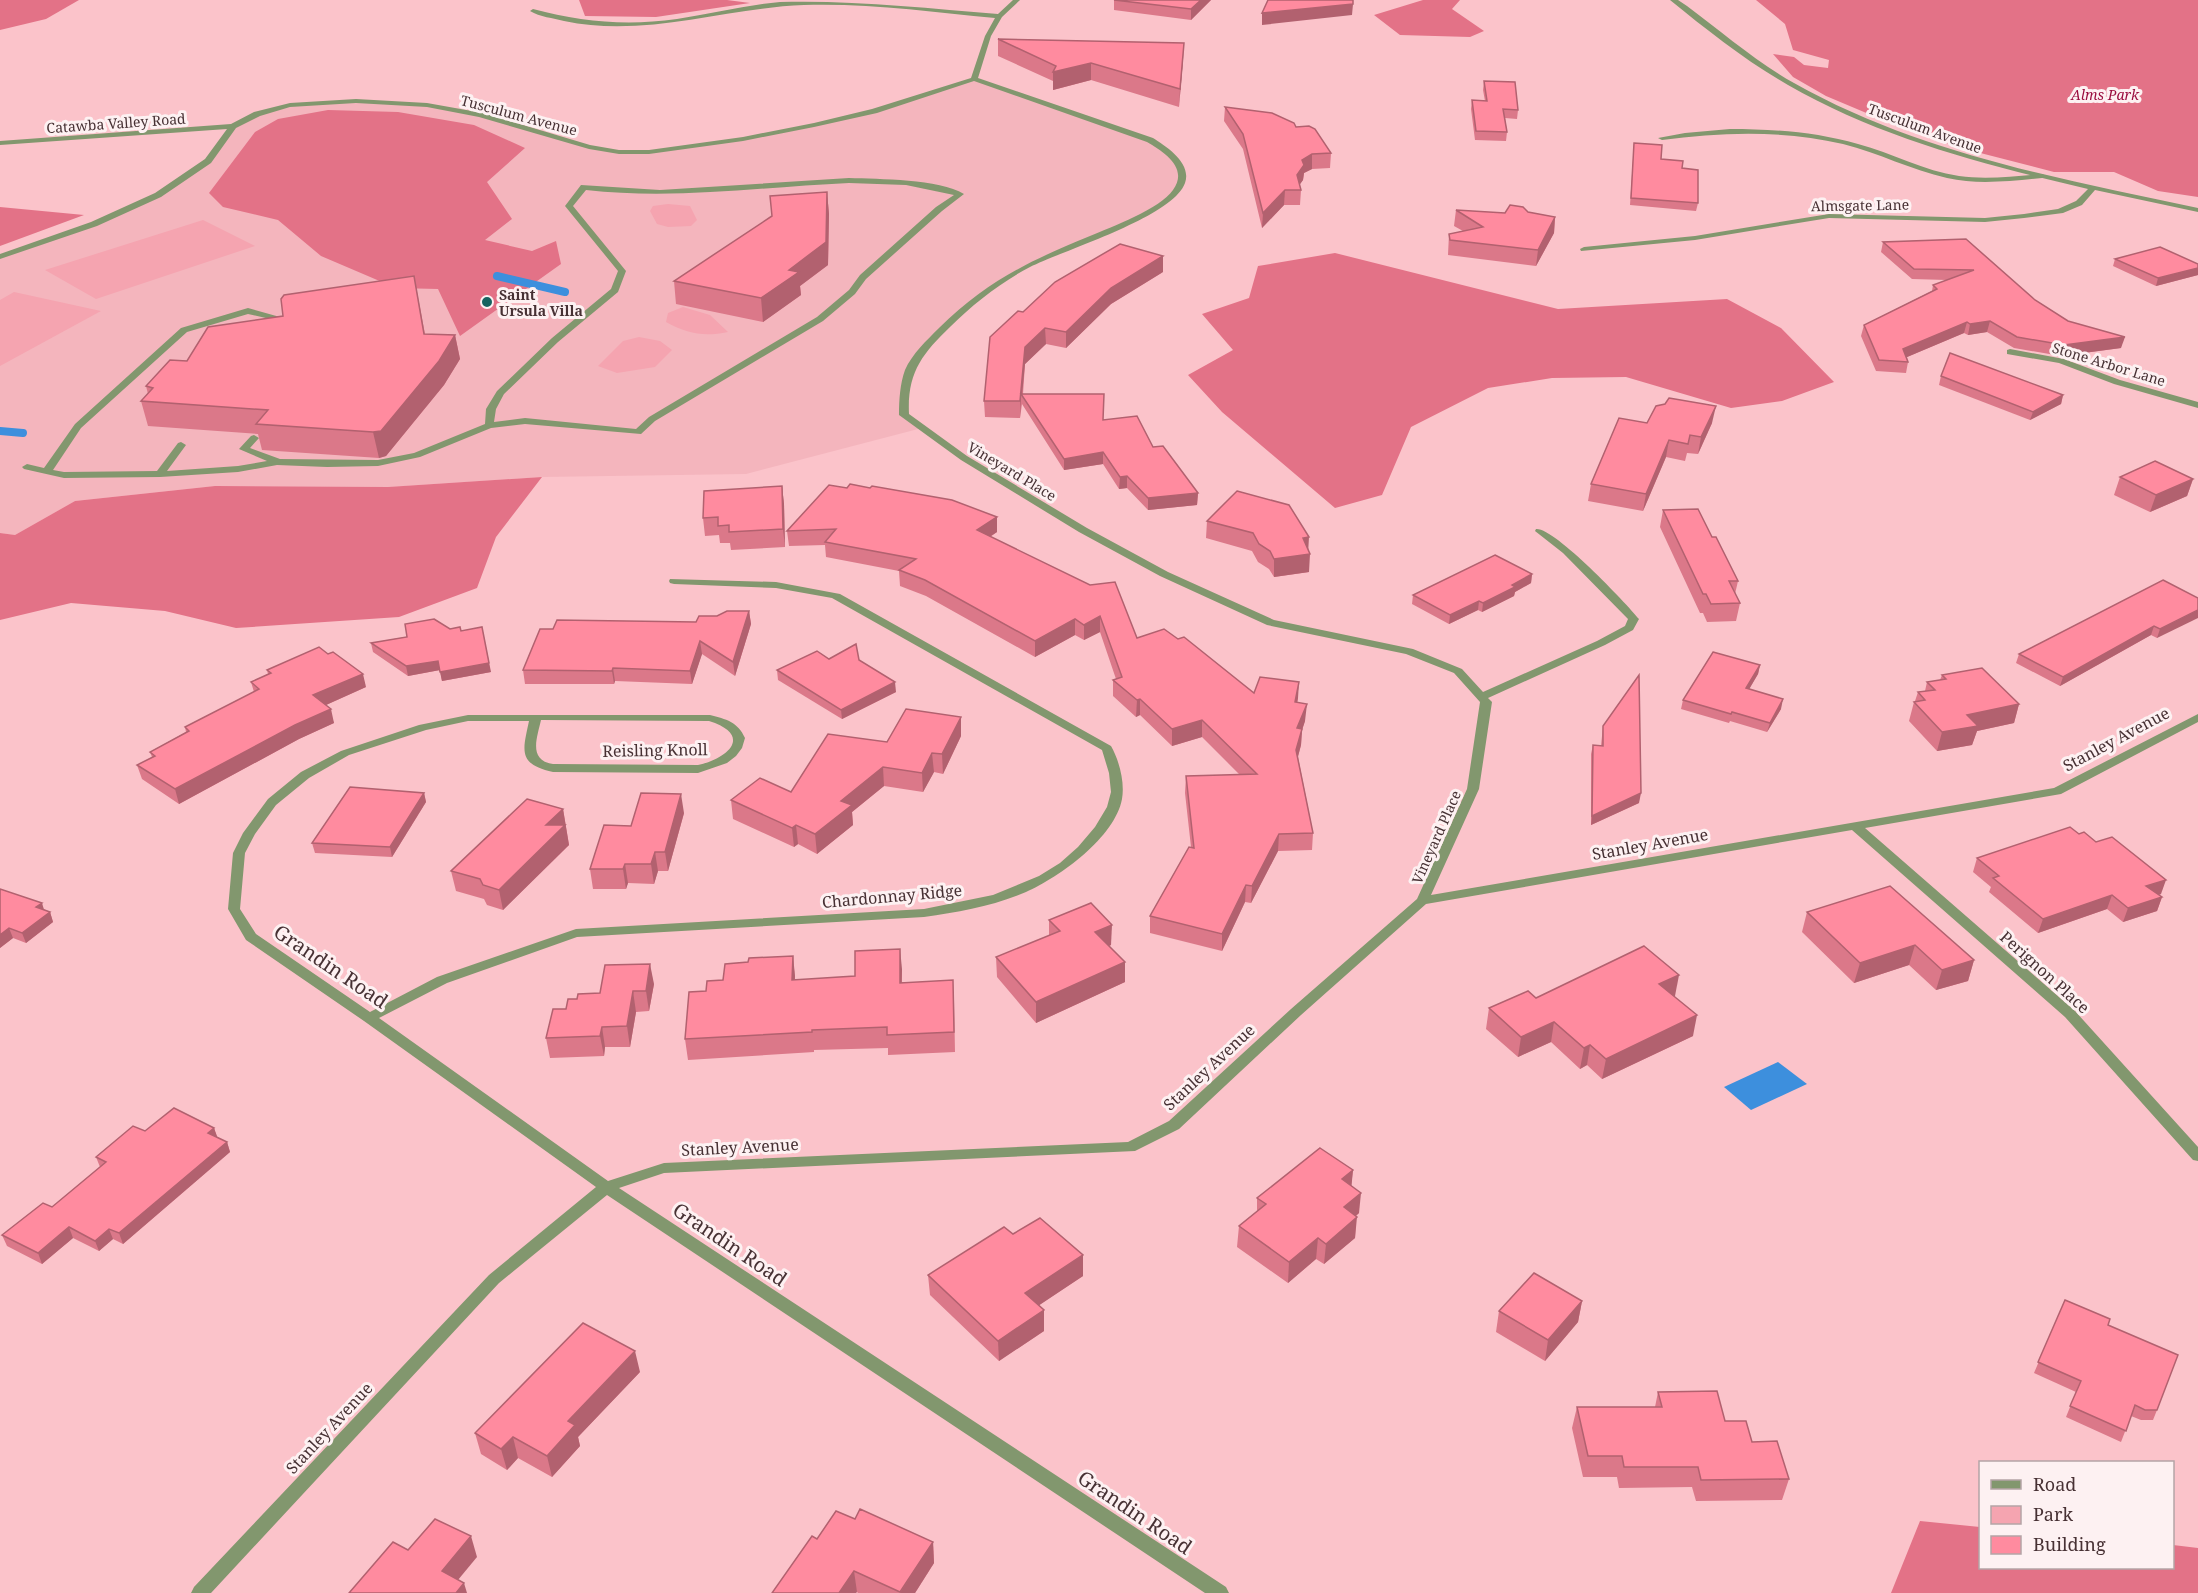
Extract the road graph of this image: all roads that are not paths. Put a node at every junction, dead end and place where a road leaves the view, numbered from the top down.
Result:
1 (1017, 0) edge
2 (826, 1) edge
3 (1679, 1) edge
4 (533, 11) dead end
5 (999, 16) junction
6 (974, 80) junction
7 (233, 126) junction
8 (1662, 138) dead end
9 (0, 143) edge
10 (2042, 176) junction
11 (2094, 187) junction
12 (2198, 210) edge
13 (1584, 249) dead end
14 (0, 256) edge
15 (283, 319) edge
16 (2010, 352) dead end
17 (2198, 405) edge
18 (489, 425) junction
19 (254, 438) edge
20 (181, 445) dead end
21 (277, 462) junction
22 (27, 467) dead end
23 (47, 471) junction
24 (160, 474) junction
25 (1540, 531) dead end
26 (674, 580) dead end
27 (1481, 697) junction
28 (536, 717) junction
29 (2198, 717) edge
30 (1856, 826) junction
31 (1422, 901) junction
32 (234, 909) joint
33 (369, 1018) junction
34 (2198, 1156) edge
35 (606, 1187) junction
36 (200, 1593) edge
37 (1220, 1593) edge

1 - 5 street
2 - 4 street
2 - 5 street
3 - 10 street, Tusculum Avenue
5 - 6 street
6 - 7 street, Tusculum Avenue
6 - 27 street, Vineyard Place
7 - 9 street, Catawba Valley Road
7 - 14 street, Tusculum Avenue
8 - 10 street
10 - 11 street, Tusculum Avenue
11 - 12 street, Tusculum Avenue
11 - 13 street, Almsgate Lane
15 - 23 street
16 - 17 street, Stone Arbor Lane
18 - 18 street
18 - 21 street
19 - 21 street
20 - 24 street
21 - 24 street
22 - 23 street
23 - 24 street
25 - 27 street
26 - 33 street, Chardonnay Ridge
27 - 31 street, Vineyard Place
28 - 28 street, Reisling Knoll
28 - 32 street, Reisling Knoll
29 - 30 street, Stanley Avenue
30 - 31 street, Stanley Avenue
30 - 34 street, Perignon Place
31 - 35 street, Stanley Avenue
32 - 33 street, Grandin Road
33 - 35 street, Grandin Road
35 - 36 street, Stanley Avenue
35 - 37 street, Grandin Road

